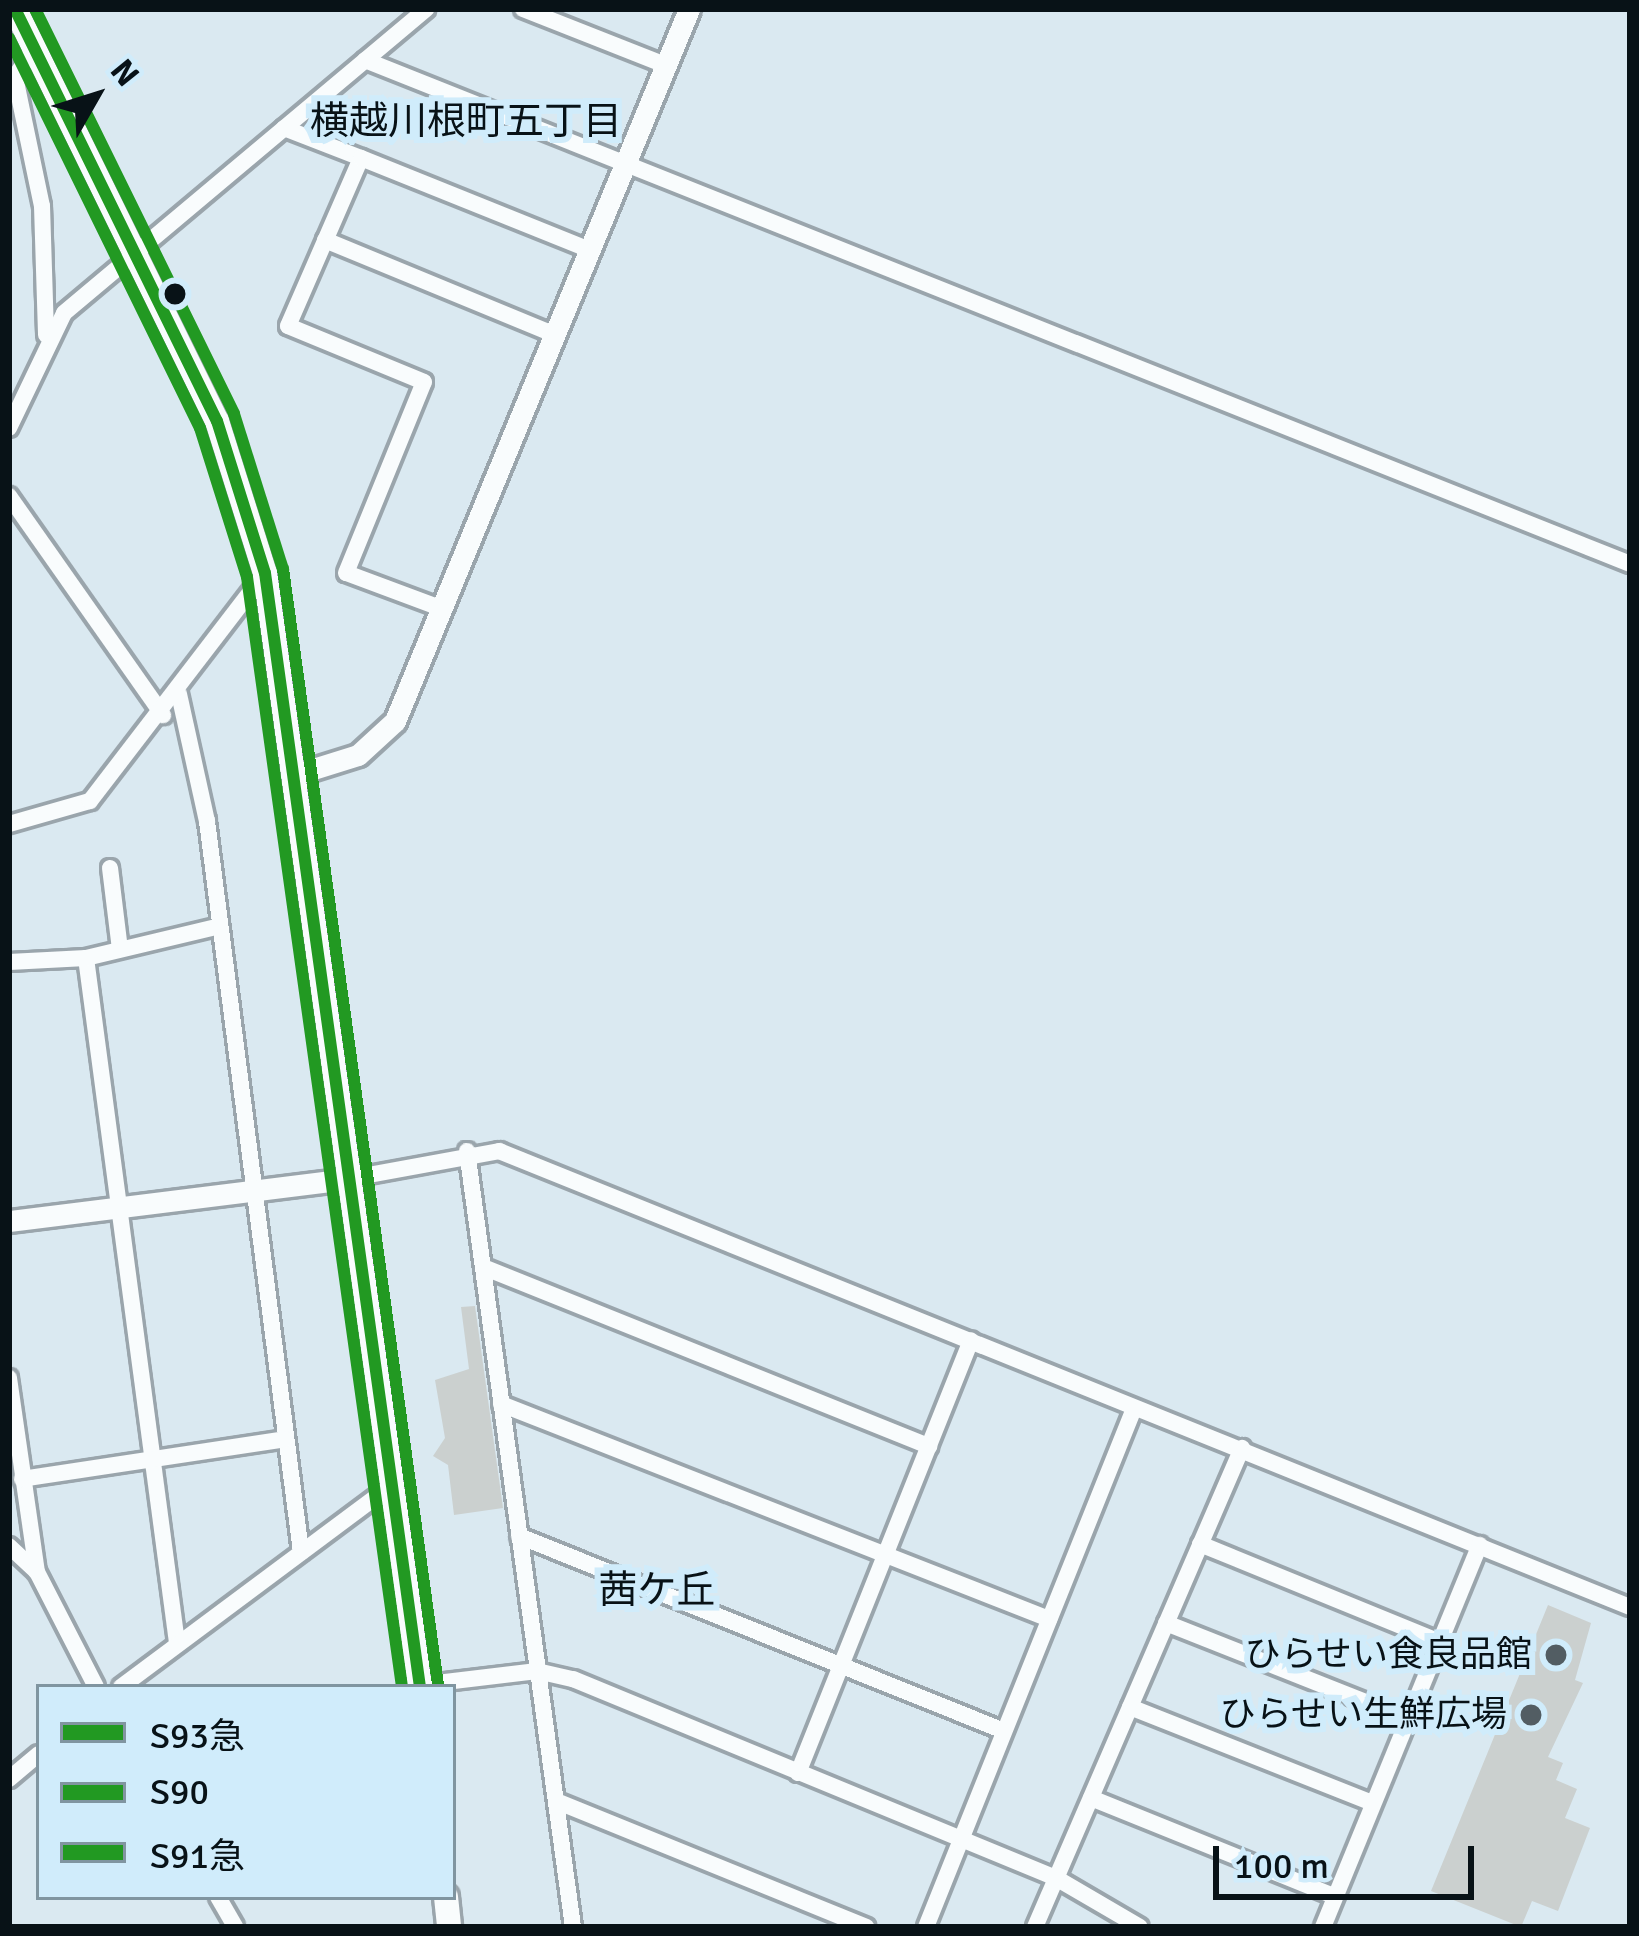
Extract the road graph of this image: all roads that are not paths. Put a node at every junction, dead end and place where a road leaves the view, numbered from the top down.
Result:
1 (426, 9) edge
2 (523, 9) edge
3 (688, 9) edge
4 (20, 30) edge
5 (365, 60) junction
6 (665, 65) junction
7 (284, 128) junction
8 (361, 158) junction
9 (624, 164) junction
10 (325, 240) junction
11 (590, 250) junction
12 (136, 255) junction
13 (46, 334) junction
14 (555, 335) junction
15 (9, 428) edge
16 (9, 496) edge
17 (1630, 564) edge
18 (265, 573) junction
19 (443, 609) junction
20 (179, 694) junction
21 (163, 715) junction
22 (294, 775) junction
23 (9, 824) edge
24 (110, 868) dead end
25 (220, 926) junction
26 (120, 949) junction
27 (86, 958) junction
28 (9, 962) edge
29 (467, 1151) junction
30 (347, 1178) junction
31 (249, 1191) junction
32 (119, 1207) junction
33 (9, 1221) edge
34 (483, 1267) junction
35 (971, 1340) junction
36 (9, 1378) edge
37 (501, 1404) junction
38 (1133, 1411) junction
39 (285, 1439) junction
40 (929, 1446) junction
41 (1242, 1448) junction
42 (152, 1458) junction
43 (22, 1480) junction
44 (388, 1488) junction
45 (519, 1536) junction
46 (1200, 1544) junction
47 (1480, 1545) junction
48 (9, 1546) edge
49 (302, 1552) junction
50 (885, 1555) junction
51 (37, 1572) junction
52 (1630, 1607) edge
53 (1049, 1619) junction
54 (1166, 1623) junction
55 (1440, 1642) junction
56 (177, 1643) junction
57 (841, 1666) junction
58 (537, 1671) junction
59 (94, 1684) edge
60 (125, 1684) edge
61 (420, 1684) edge
62 (436, 1684) edge
63 (1130, 1707) junction
64 (1408, 1719) junction
65 (1004, 1731) junction
66 (36, 1756) edge
67 (798, 1773) junction
68 (9, 1779) edge
69 (1091, 1798) junction
70 (556, 1801) junction
71 (1372, 1803) junction
72 (961, 1840) junction
73 (1056, 1878) junction
74 (1334, 1896) junction
75 (220, 1900) edge
76 (235, 1927) edge
77 (573, 1927) edge
78 (866, 1927) edge
79 (926, 1927) edge
80 (1035, 1927) edge
81 (1140, 1927) edge
82 (1323, 1927) edge

1 - 5 street
2 - 6 street
3 - 6 street
4 - 12 main road
4 - 13 street
5 - 7 street
5 - 9 street
6 - 9 street
7 - 8 street
7 - 12 street
8 - 10 street
8 - 11 street
9 - 11 street
9 - 17 street
10 - 14 street
10 - 19 street
11 - 14 street
12 - 13 street
12 - 18 main road
13 - 15 street
14 - 19 street
16 - 21 street
18 - 20 street
18 - 22 main road
19 - 22 street
20 - 21 street
20 - 25 street
21 - 23 street
22 - 30 main road
24 - 26 street
25 - 26 street
25 - 31 street
26 - 27 street
27 - 28 street
27 - 32 street
29 - 30 street
29 - 34 street
29 - 35 street
30 - 31 street
30 - 44 main road
31 - 32 street
31 - 39 street
32 - 33 street
32 - 42 street
34 - 37 street
34 - 40 street
35 - 38 street
35 - 40 street
36 - 43 street
37 - 45 street
37 - 50 street
38 - 41 street
38 - 53 street
39 - 42 street
39 - 49 street
40 - 50 street
41 - 46 street
41 - 47 street
42 - 43 street
42 - 56 street
43 - 51 street
44 - 49 street
44 - 61 main road
45 - 57 street
45 - 58 street
46 - 54 street
46 - 55 street
47 - 52 street
47 - 55 street
48 - 51 street
49 - 56 street
50 - 53 street
50 - 57 street
51 - 59 street
53 - 65 street
54 - 63 street
54 - 64 street
55 - 64 street
56 - 60 street
57 - 65 street
57 - 67 street
58 - 62 street
58 - 67 street
58 - 70 street
63 - 69 street
63 - 71 street
64 - 71 street
65 - 72 street
66 - 68 street
67 - 72 street
69 - 73 street
69 - 74 street
70 - 77 street
70 - 78 street
71 - 74 street
72 - 73 street
72 - 79 street
73 - 80 street
73 - 81 street
74 - 82 street
75 - 76 street

